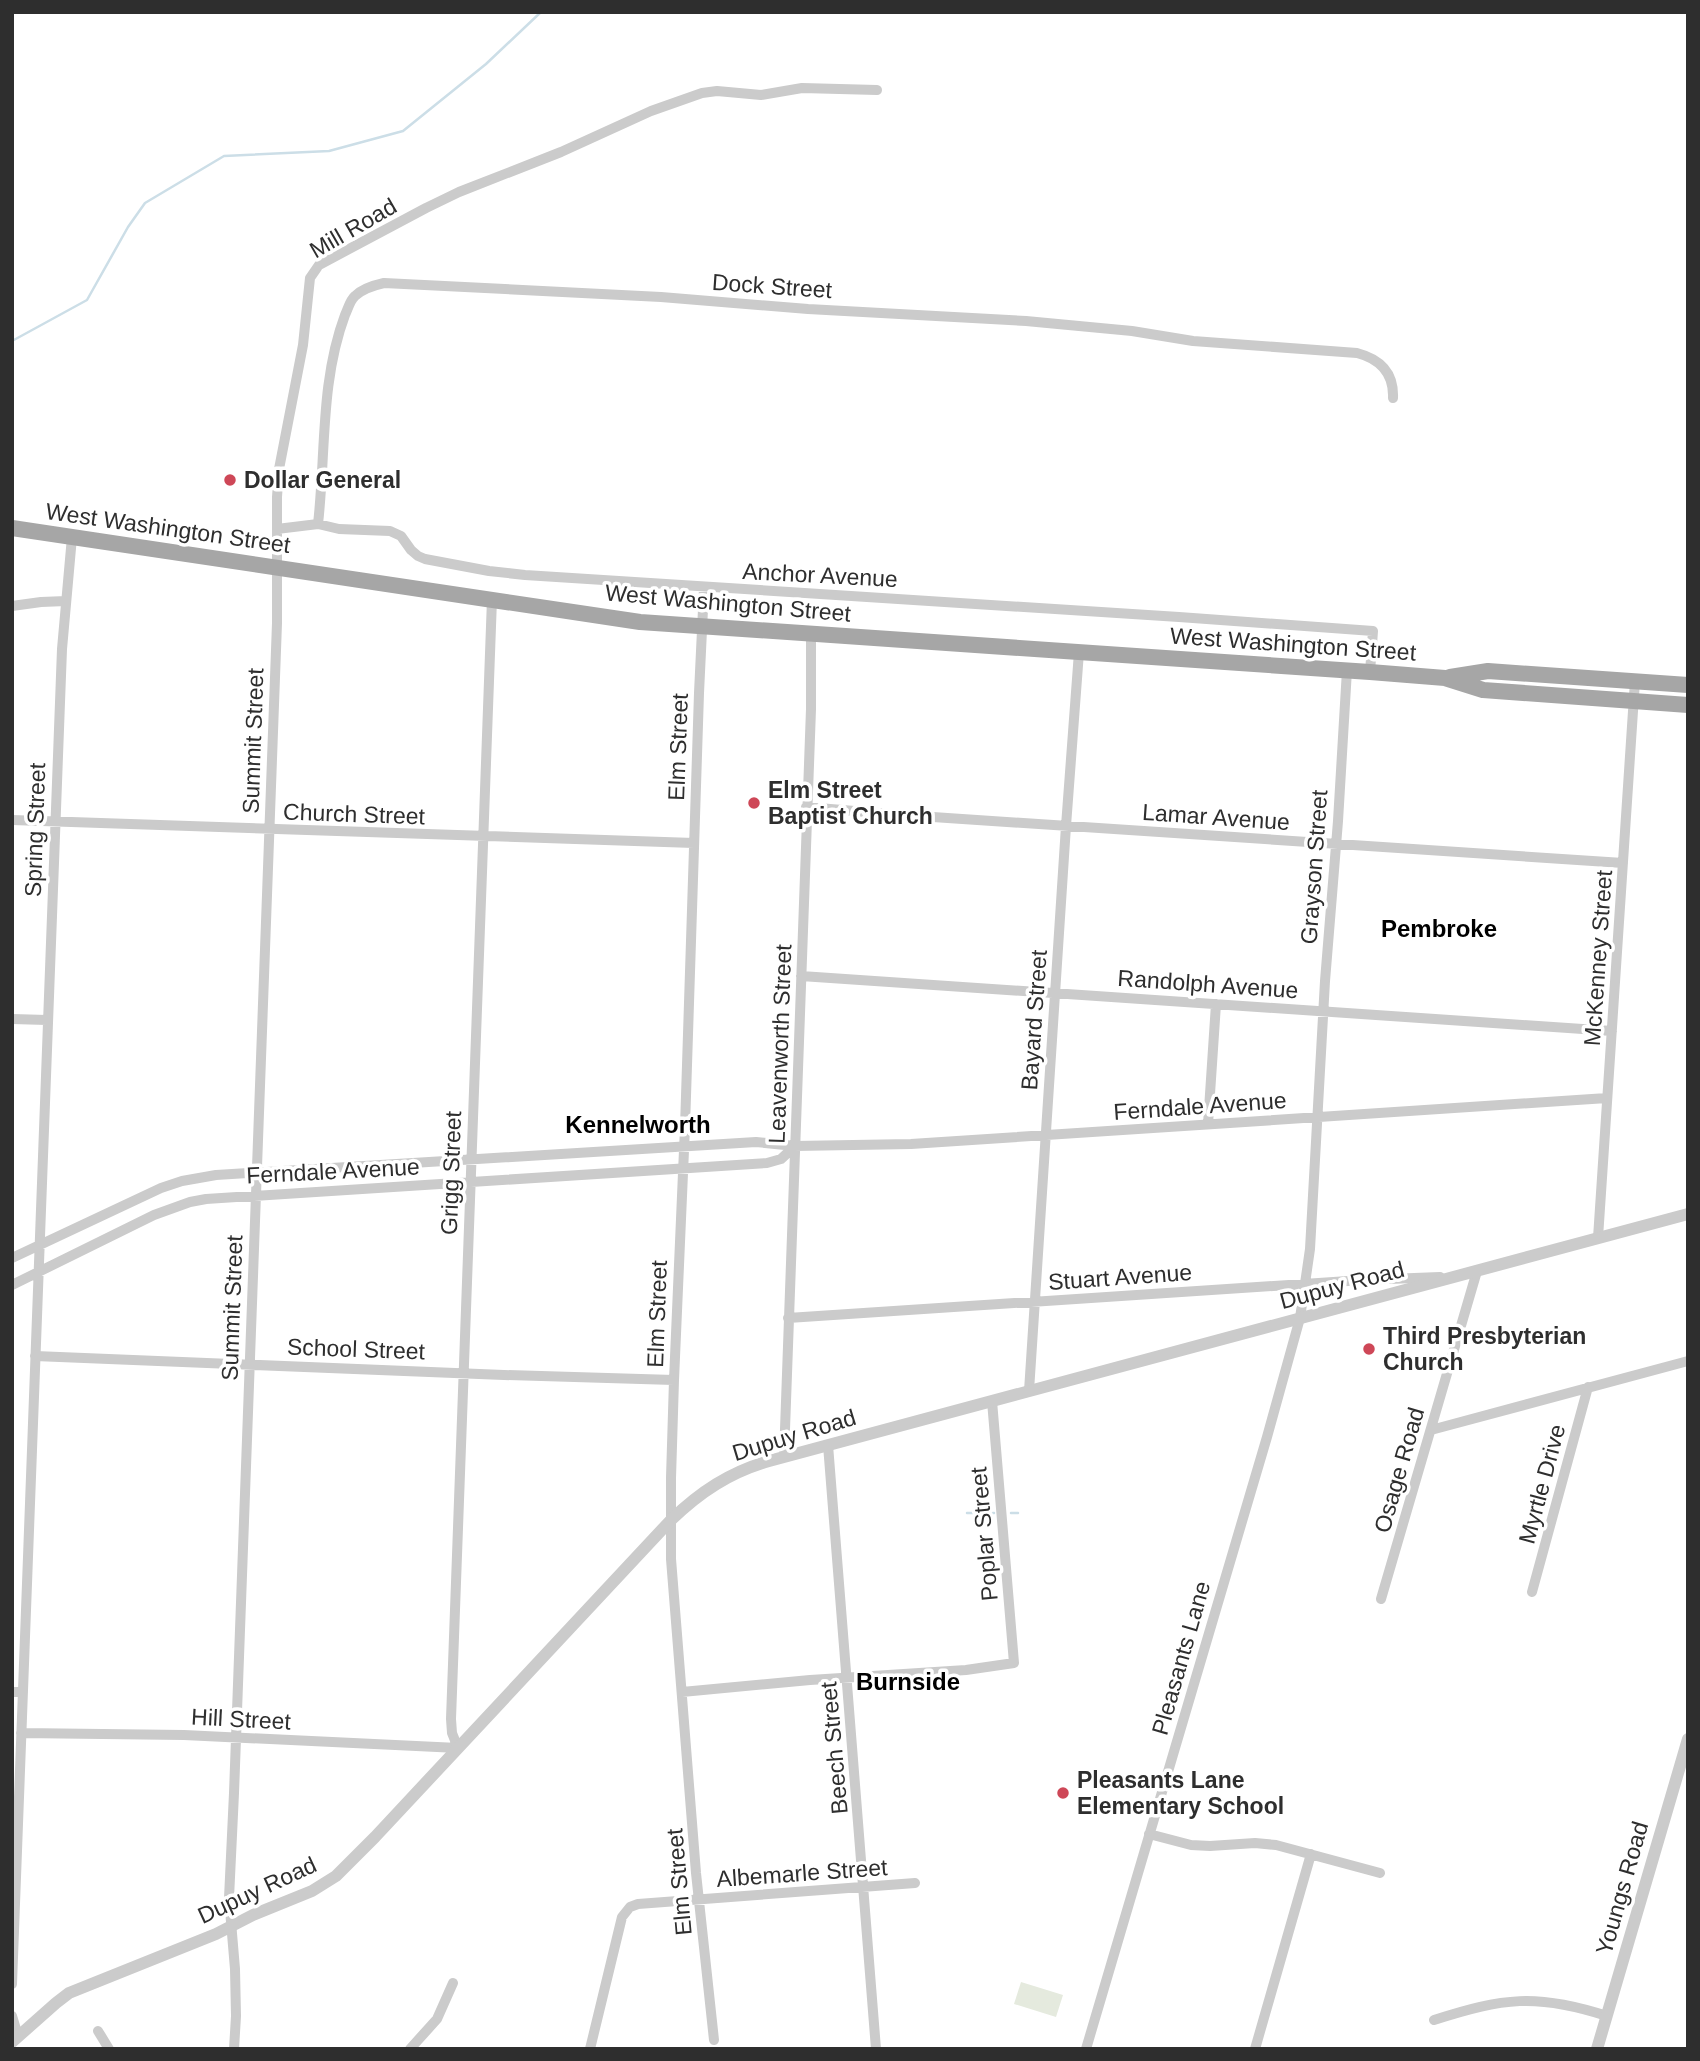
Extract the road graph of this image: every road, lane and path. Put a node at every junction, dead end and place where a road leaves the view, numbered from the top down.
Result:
1 (877, 90) dead end
2 (1393, 398) dead end
3 (318, 524) junction
4 (12, 528) edge
5 (277, 529) junction
6 (72, 537) junction
7 (277, 567) junction
8 (704, 588) junction
9 (492, 599) junction
10 (66, 601) junction
11 (12, 606) edge
12 (703, 626) junction
13 (811, 633) junction
14 (1079, 652) junction
15 (1347, 670) junction
16 (1370, 672) junction
17 (1444, 678) junction
18 (1635, 681) junction
19 (1688, 685) edge
20 (1634, 700) junction
21 (1688, 705) edge
22 (806, 807) junction
23 (12, 820) edge
24 (55, 822) junction
25 (1066, 826) junction
26 (269, 830) junction
27 (483, 838) junction
28 (694, 843) junction
29 (1336, 844) junction
30 (1623, 863) junction
31 (801, 976) junction
32 (1055, 993) junction
33 (1216, 1004) junction
34 (1323, 1011) junction
35 (12, 1018) edge
36 (47, 1020) junction
37 (1612, 1031) junction
38 (1607, 1098) junction
39 (1317, 1117) junction
40 (1208, 1124) junction
41 (1046, 1134) junction
42 (684, 1146) junction
43 (795, 1146) junction
44 (470, 1160) junction
45 (683, 1169) junction
46 (256, 1173) junction
47 (469, 1182) junction
48 (255, 1195) junction
49 (1688, 1214) edge
50 (1598, 1238) junction
51 (40, 1245) junction
52 (12, 1258) edge
53 (1477, 1271) junction
54 (38, 1272) junction
55 (1454, 1277) junction
56 (1306, 1284) junction
57 (12, 1285) edge
58 (1034, 1302) junction
59 (788, 1318) junction
60 (1300, 1318) junction
61 (35, 1356) junction
62 (1688, 1361) edge
63 (250, 1364) junction
64 (463, 1373) junction
65 (674, 1380) junction
66 (1588, 1387) junction
67 (1029, 1391) junction
68 (992, 1401) junction
69 (1431, 1430) junction
70 (828, 1445) junction
71 (784, 1457) junction
72 (671, 1520) junction
73 (1532, 1592) dead end
74 (1381, 1599) dead end
75 (848, 1678) junction
76 (18, 1692) edge
77 (682, 1692) junction
78 (21, 1733) junction
79 (236, 1737) junction
80 (1688, 1738) edge
81 (458, 1748) junction
82 (1149, 1835) junction
83 (1311, 1854) junction
84 (1380, 1873) dead end
85 (915, 1883) dead end
86 (864, 1888) junction
87 (699, 1900) junction
88 (231, 1926) junction
89 (453, 1983) dead end
90 (12, 1984) edge
91 (12, 2016) edge
92 (1606, 2016) junction
93 (1434, 2020) dead end
94 (98, 2031) dead end
95 (15, 2039) edge
96 (714, 2040) dead end
97 (109, 2049) edge
98 (234, 2049) edge
99 (411, 2049) edge
100 (590, 2049) edge
101 (876, 2049) edge
102 (1086, 2049) edge
103 (1255, 2049) edge
104 (1597, 2049) edge

1 - 5 street, Mill Road
2 - 3 street, Dock Street
3 - 5 street, Anchor Avenue
3 - 8 street, Anchor Avenue
4 - 6 main road, West Washington Street
5 - 7 street, Mill Road
6 - 7 main road, West Washington Street
6 - 10 street, Spring Street
7 - 9 main road, West Washington Street
7 - 26 street, Summit Street
8 - 12 street, Elm Street
8 - 16 street, Anchor Avenue
9 - 12 main road, West Washington Street
9 - 27 street, Grigg Street
10 - 11 street
10 - 24 street, Spring Street
12 - 13 main road, West Washington Street
12 - 28 street, Elm Street
13 - 14 main road, West Washington Street
13 - 22 street, Leavenworth Street
14 - 15 main road, West Washington Street
14 - 25 street, Bayard Street
15 - 16 main road, West Washington Street
15 - 29 street, Grayson Street
16 - 17 main road, West Washington Street
17 - 18 main road, West Washington Street
17 - 20 main road, West Washington Street
18 - 19 main road, West Washington Street
18 - 20 street, McKenney Street
20 - 21 main road, West Washington Street
20 - 30 street, McKenney Street
22 - 25 street, Lamar Avenue
22 - 31 street, Leavenworth Street
23 - 24 street, Church Street
24 - 26 street, Church Street
24 - 36 street, Spring Street
25 - 29 street, Lamar Avenue
25 - 32 street, Bayard Street
26 - 27 street, Church Street
26 - 46 street, Summit Street
27 - 28 street, Church Street
27 - 44 street, Grigg Street
28 - 42 street, Elm Street
29 - 30 street, Lamar Avenue
29 - 34 street, Grayson Street
30 - 37 street, McKenney Street
31 - 32 street, Randolph Avenue
31 - 43 street, Leavenworth Street
32 - 33 street, Randolph Avenue
32 - 41 street, Bayard Street
33 - 34 street, Randolph Avenue
33 - 40 street
34 - 37 street, Randolph Avenue
34 - 39 street, Grayson Street
35 - 36 street
36 - 51 street, Spring Street
37 - 38 street, McKenney Street
38 - 39 street, Ferndale Avenue
38 - 50 street, McKenney Street
39 - 40 street, Ferndale Avenue
39 - 56 street, Grayson Street
40 - 41 street, Ferndale Avenue
41 - 43 street, Ferndale Avenue
41 - 58 street, Bayard Street
42 - 43 street, Ferndale Avenue
42 - 44 street, Ferndale Avenue
42 - 45 street, Elm Street
43 - 45 street, Ferndale Avenue
43 - 59 street, Leavenworth Street
44 - 46 street, Ferndale Avenue
44 - 47 street, Grigg Street
45 - 47 street, Ferndale Avenue
45 - 65 street, Elm Street
46 - 48 street, Summit Street
46 - 51 street, Ferndale Avenue
47 - 48 street, Ferndale Avenue
47 - 64 street, Grigg Street
48 - 54 street, Ferndale Avenue
48 - 63 street, Summit Street
49 - 50 street, Dupuy Road
50 - 53 street, Dupuy Road
51 - 52 street, Ferndale Avenue
51 - 54 street, Spring Street
53 - 55 street, Dupuy Road
53 - 69 street, Osage Road
54 - 57 street, Ferndale Avenue
54 - 61 street, Spring Street
55 - 56 street, Stuart Avenue
55 - 60 street, Dupuy Road
56 - 58 street, Stuart Avenue
56 - 60 street, Grayson Street
58 - 59 street, Stuart Avenue
58 - 67 street, Bayard Street
59 - 71 street, Leavenworth Street
60 - 67 street, Dupuy Road
60 - 82 street, Pleasants Lane
61 - 63 street, School Street
61 - 76 street, Spring Street
62 - 66 street
63 - 64 street, School Street
63 - 79 street, Summit Street
64 - 65 street, School Street
64 - 81 street, Grigg Street
65 - 72 street, Elm Street
66 - 69 street
66 - 73 street, Myrtle Drive
67 - 68 street, Dupuy Road
68 - 70 street, Dupuy Road
68 - 75 street, Poplar Street
69 - 74 street, Osage Road
70 - 71 street, Dupuy Road
70 - 75 street, Beech Street
71 - 72 street, Dupuy Road
72 - 77 street, Elm Street
72 - 81 street, Dupuy Road
75 - 77 street
75 - 86 street, Beech Street
76 - 78 street, Spring Street
77 - 87 street, Elm Street
78 - 79 street, Hill Street
78 - 90 street, Spring Street
79 - 81 street, Hill Street
79 - 88 street, Summit Street
80 - 92 street, Youngs Road
81 - 88 street, Dupuy Road
82 - 83 street
82 - 102 street, Pleasants Lane
83 - 84 street
83 - 103 street
85 - 86 street, Albemarle Street
86 - 87 street, Albemarle Street
86 - 101 street, Beech Street
87 - 96 street, Elm Street
87 - 100 street, Albemarle Street
88 - 95 street, Dupuy Road
88 - 98 street, Summit Street
89 - 99 street
91 - 95 street
92 - 93 street
92 - 104 street, Youngs Road
94 - 97 street

